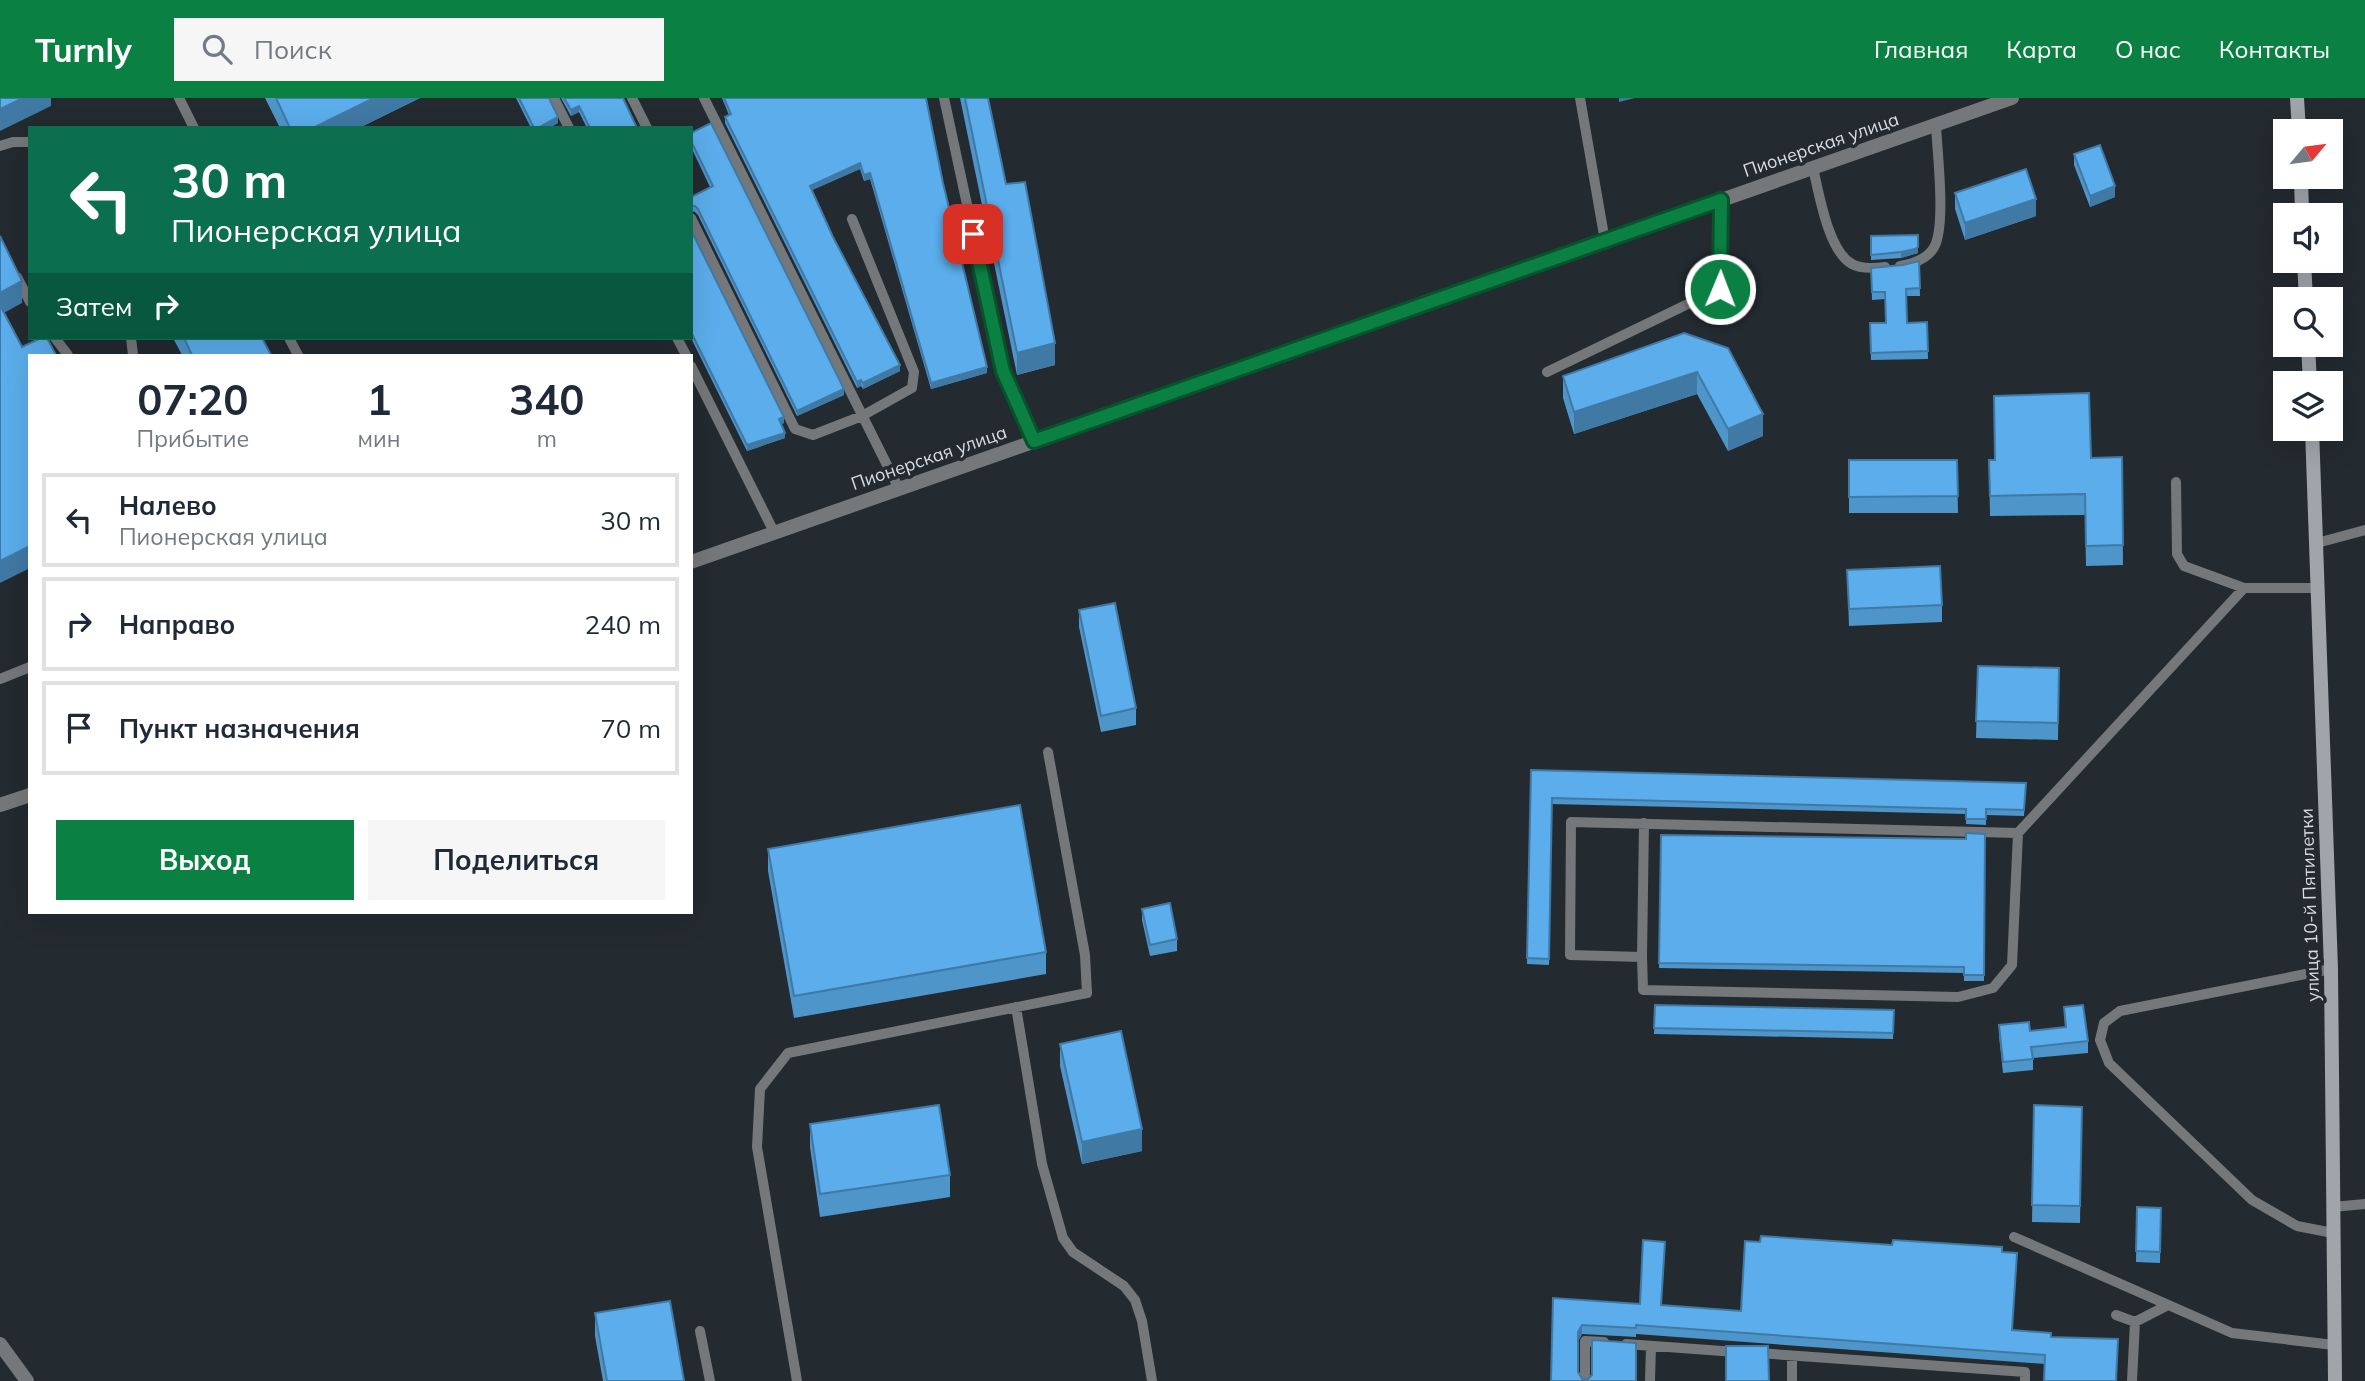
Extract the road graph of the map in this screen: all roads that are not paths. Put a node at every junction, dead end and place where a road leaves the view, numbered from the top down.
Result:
1 (179, 98) edge
2 (554, 98) edge
3 (632, 98) edge
4 (704, 98) edge
5 (944, 98) edge
6 (1580, 98) edge
7 (2012, 98) edge
8 (2297, 98) edge
9 (2298, 119) edge
10 (1936, 125) junction
11 (193, 126) edge
12 (568, 126) edge
13 (646, 126) edge
14 (28, 142) edge
15 (0, 146) edge
16 (1813, 168) junction
17 (1721, 200) junction
18 (852, 219) dead end
19 (693, 222) edge
20 (1605, 241) junction
21 (12, 266) edge
22 (28, 298) edge
23 (57, 340) edge
24 (67, 354) edge
25 (693, 370) edge
26 (1547, 372) dead end
27 (862, 416) junction
28 (1034, 441) junction
29 (2313, 441) edge
30 (2176, 482) dead end
31 (899, 489) junction
32 (2365, 530) edge
33 (774, 532) junction
34 (2317, 543) junction
35 (693, 561) edge
36 (2244, 588) junction
37 (2319, 588) junction
38 (28, 668) edge
39 (0, 679) edge
40 (1048, 752) dead end
41 (28, 796) edge
42 (0, 805) edge
43 (1644, 823) junction
44 (2018, 833) junction
45 (1642, 957) junction
46 (2331, 970) junction
47 (1016, 1007) junction
48 (2365, 1204) edge
49 (2333, 1207) junction
50 (2333, 1233) junction
51 (2014, 1237) dead end
52 (2168, 1305) junction
53 (2116, 1315) dead end
54 (2135, 1322) junction
55 (700, 1331) dead end
56 (0, 1344) edge
57 (2334, 1345) junction
58 (1651, 1346) junction
59 (1793, 1356) junction
60 (27, 1381) edge
61 (710, 1381) edge
62 (797, 1381) edge
63 (1152, 1381) edge
64 (1585, 1381) edge
65 (1650, 1381) edge
66 (1792, 1381) edge
67 (2025, 1381) edge
68 (2132, 1381) edge
69 (2335, 1381) edge

1 - 11 lane
2 - 12 lane
3 - 13 lane
4 - 27 lane
5 - 28 lane
6 - 20 lane
7 - 10 street, Пионерская улица
8 - 9 main road
10 - 16 street, Пионерская улица
10 - 16 lane
14 - 15 lane
16 - 17 street, Пионерская улица
17 - 20 street, Пионерская улица
17 - 26 lane
18 - 27 lane
19 - 27 lane
20 - 28 street, Пионерская улица
21 - 22 lane
23 - 24 lane
25 - 33 lane
27 - 31 lane
28 - 31 street, Пионерская улица
29 - 34 main road, улица 10-й Пятилетки
30 - 36 lane
31 - 33 street, Пионерская улица
32 - 34 lane
33 - 35 street, Пионерская улица
34 - 37 main road, улица 10-й Пятилетки
36 - 37 lane
36 - 44 lane
37 - 46 main road, улица 10-й Пятилетки
38 - 39 lane
40 - 47 lane
41 - 42 street
43 - 44 lane
43 - 45 lane
43 - 45 lane
44 - 45 lane
46 - 49 main road, улица 10-й Пятилетки
46 - 50 lane
47 - 62 lane
47 - 63 lane
48 - 49 lane
49 - 50 main road, улица 10-й Пятилетки
50 - 57 main road, улица 10-й Пятилетки
51 - 52 lane
52 - 54 lane
52 - 57 lane
53 - 54 lane
54 - 68 lane
55 - 61 lane
56 - 60 street
57 - 69 main road, улица 10-й Пятилетки
58 - 59 lane
58 - 64 lane
58 - 65 lane
59 - 66 lane
59 - 67 lane

